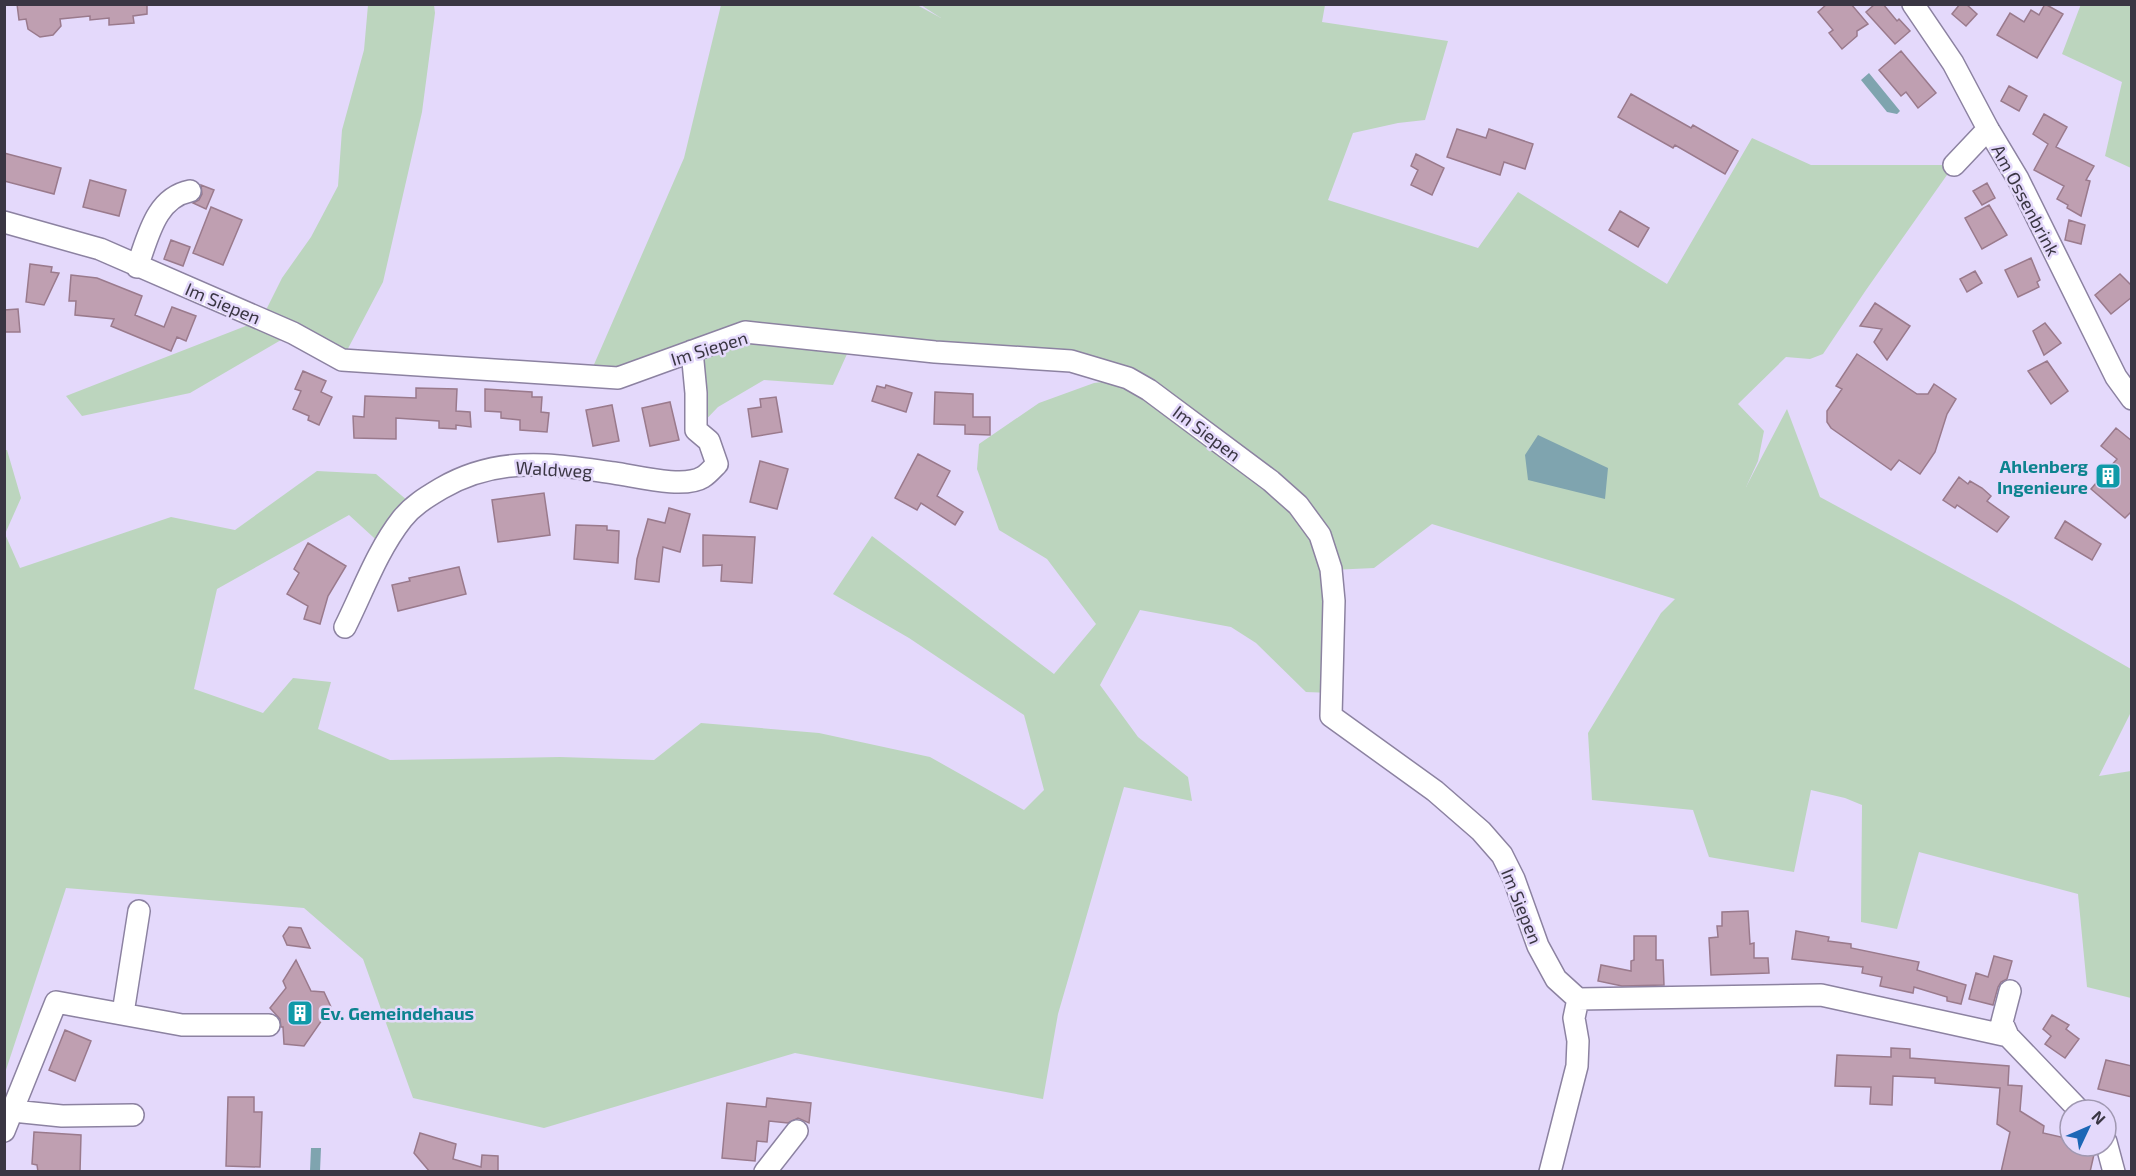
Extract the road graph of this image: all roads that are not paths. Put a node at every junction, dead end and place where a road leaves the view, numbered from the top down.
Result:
1 (1913, 4) edge
2 (1988, 129) junction
3 (1954, 165) dead end
4 (190, 191) dead end
5 (4, 222) edge
6 (137, 267) junction
7 (692, 351) junction
8 (2132, 399) edge
9 (345, 627) dead end
10 (139, 911) dead end
11 (2010, 991) dead end
12 (1578, 999) junction
13 (123, 1013) junction
14 (268, 1024) dead end
15 (2008, 1036) junction
16 (2067, 1098) edge
17 (13, 1111) junction
18 (133, 1115) dead end
19 (4, 1131) edge
20 (797, 1131) dead end
21 (765, 1172) edge
22 (1550, 1172) edge

1 - 2 street, Am Ossenbrink
2 - 3 street
2 - 8 street, Am Ossenbrink
4 - 6 street
5 - 6 street, Im Siepen
6 - 7 street, Im Siepen
7 - 9 street, Waldweg
7 - 12 street, Im Siepen
10 - 13 street
11 - 15 street
12 - 15 street
12 - 22 street
13 - 14 street
13 - 17 street
15 - 16 street
17 - 18 street
17 - 19 street
20 - 21 street

